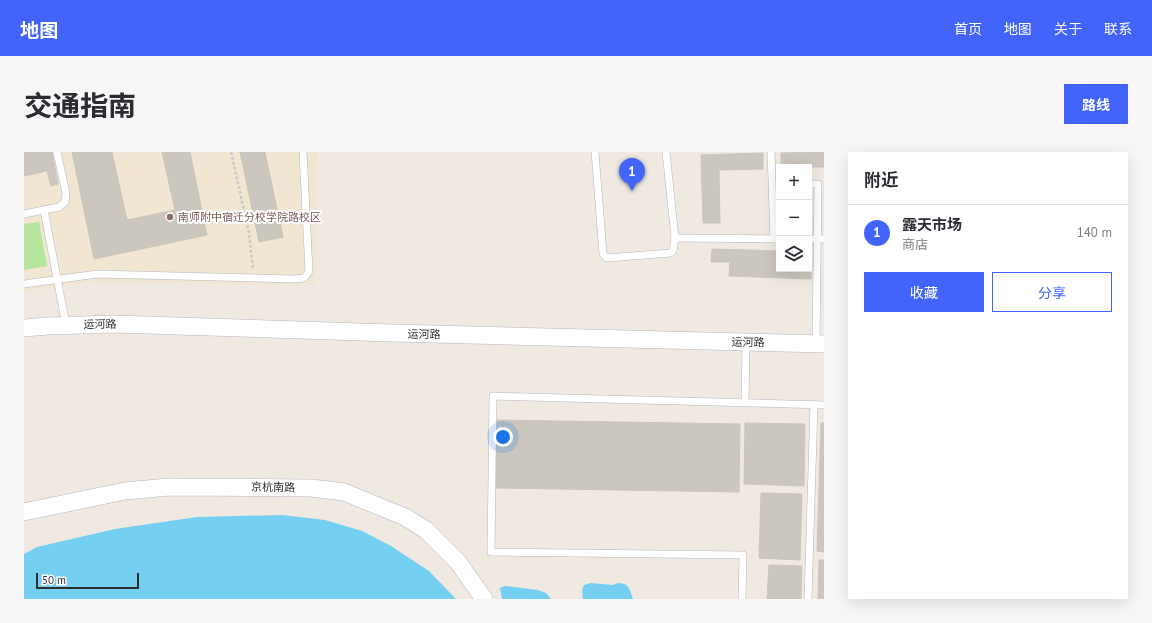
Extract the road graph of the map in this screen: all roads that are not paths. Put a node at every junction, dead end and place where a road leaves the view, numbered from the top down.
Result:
1 (57, 152) edge
2 (303, 152) edge
3 (595, 152) edge
4 (666, 152) edge
5 (771, 152) edge
6 (776, 184) edge
7 (812, 184) edge
8 (776, 200) edge
9 (44, 210) junction
10 (24, 214) edge
11 (777, 236) edge
12 (675, 238) junction
13 (776, 239) edge
14 (821, 239) edge
15 (57, 279) junction
16 (24, 284) edge
17 (66, 325) junction
18 (24, 328) edge
19 (746, 342) junction
20 (820, 344) edge
21 (745, 403) junction
22 (814, 404) junction
23 (824, 405) edge
24 (24, 512) edge
25 (484, 599) edge
26 (742, 599) edge
27 (808, 599) edge

1 - 9 lane
2 - 15 lane
3 - 12 lane
4 - 12 lane
5 - 6 lane
7 - 14 lane
8 - 11 lane
9 - 10 lane
9 - 15 lane
12 - 13 lane
14 - 20 lane
15 - 16 lane
15 - 17 lane
17 - 18 street, 运河路
17 - 19 street, 运河路
19 - 20 street, 运河路
19 - 21 lane
21 - 22 lane
21 - 26 lane
22 - 23 lane
22 - 27 lane
24 - 25 street, 京杭南路

